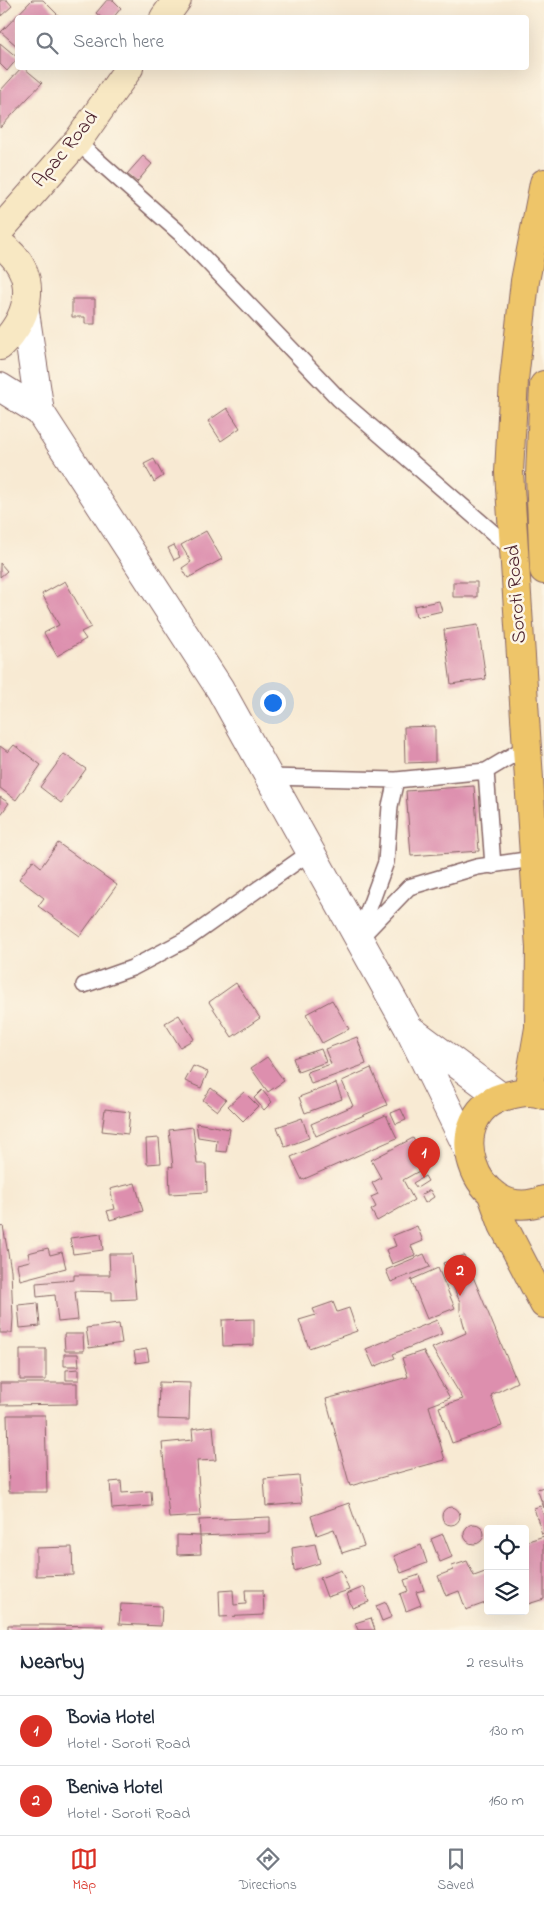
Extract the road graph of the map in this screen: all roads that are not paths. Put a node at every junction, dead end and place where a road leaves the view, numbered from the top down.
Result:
1 (177, 0) edge
2 (166, 15) edge
3 (128, 70) edge
4 (76, 142) junction
5 (544, 183) edge
6 (0, 230) edge
7 (0, 244) edge
8 (25, 312) junction
9 (0, 346) edge
10 (544, 385) edge
11 (0, 387) edge
12 (40, 412) junction
13 (513, 550) junction
14 (544, 570) edge
15 (528, 746) junction
16 (486, 771) junction
17 (268, 777) junction
18 (396, 780) junction
19 (309, 853) junction
20 (533, 859) junction
21 (493, 866) junction
22 (357, 941) junction
23 (84, 985) dead end
24 (408, 1027) junction
25 (536, 1093) edge
26 (500, 1096) junction
27 (469, 1151) junction
28 (491, 1192) junction
29 (544, 1200) edge
30 (544, 1304) edge

1 - 2 main road
3 - 4 main road, Apac Road
4 - 6 main road, Apac Road
4 - 13 lane
5 - 13 main road, Soroti Road
7 - 8 main road
8 - 9 main road
8 - 12 street
10 - 14 main road, Soroti Road
11 - 12 street
12 - 17 street
13 - 15 main road, Soroti Road
15 - 16 lane
15 - 20 main road, Soroti Road
16 - 18 lane
16 - 21 lane
17 - 18 lane
17 - 19 street
18 - 22 lane
19 - 22 street
19 - 23 lane
20 - 21 lane
20 - 25 main road, Soroti Road
21 - 22 lane
22 - 24 street
24 - 26 street
24 - 27 street
25 - 26 main road
26 - 27 main road
27 - 28 main road
28 - 29 main road
28 - 30 main road

